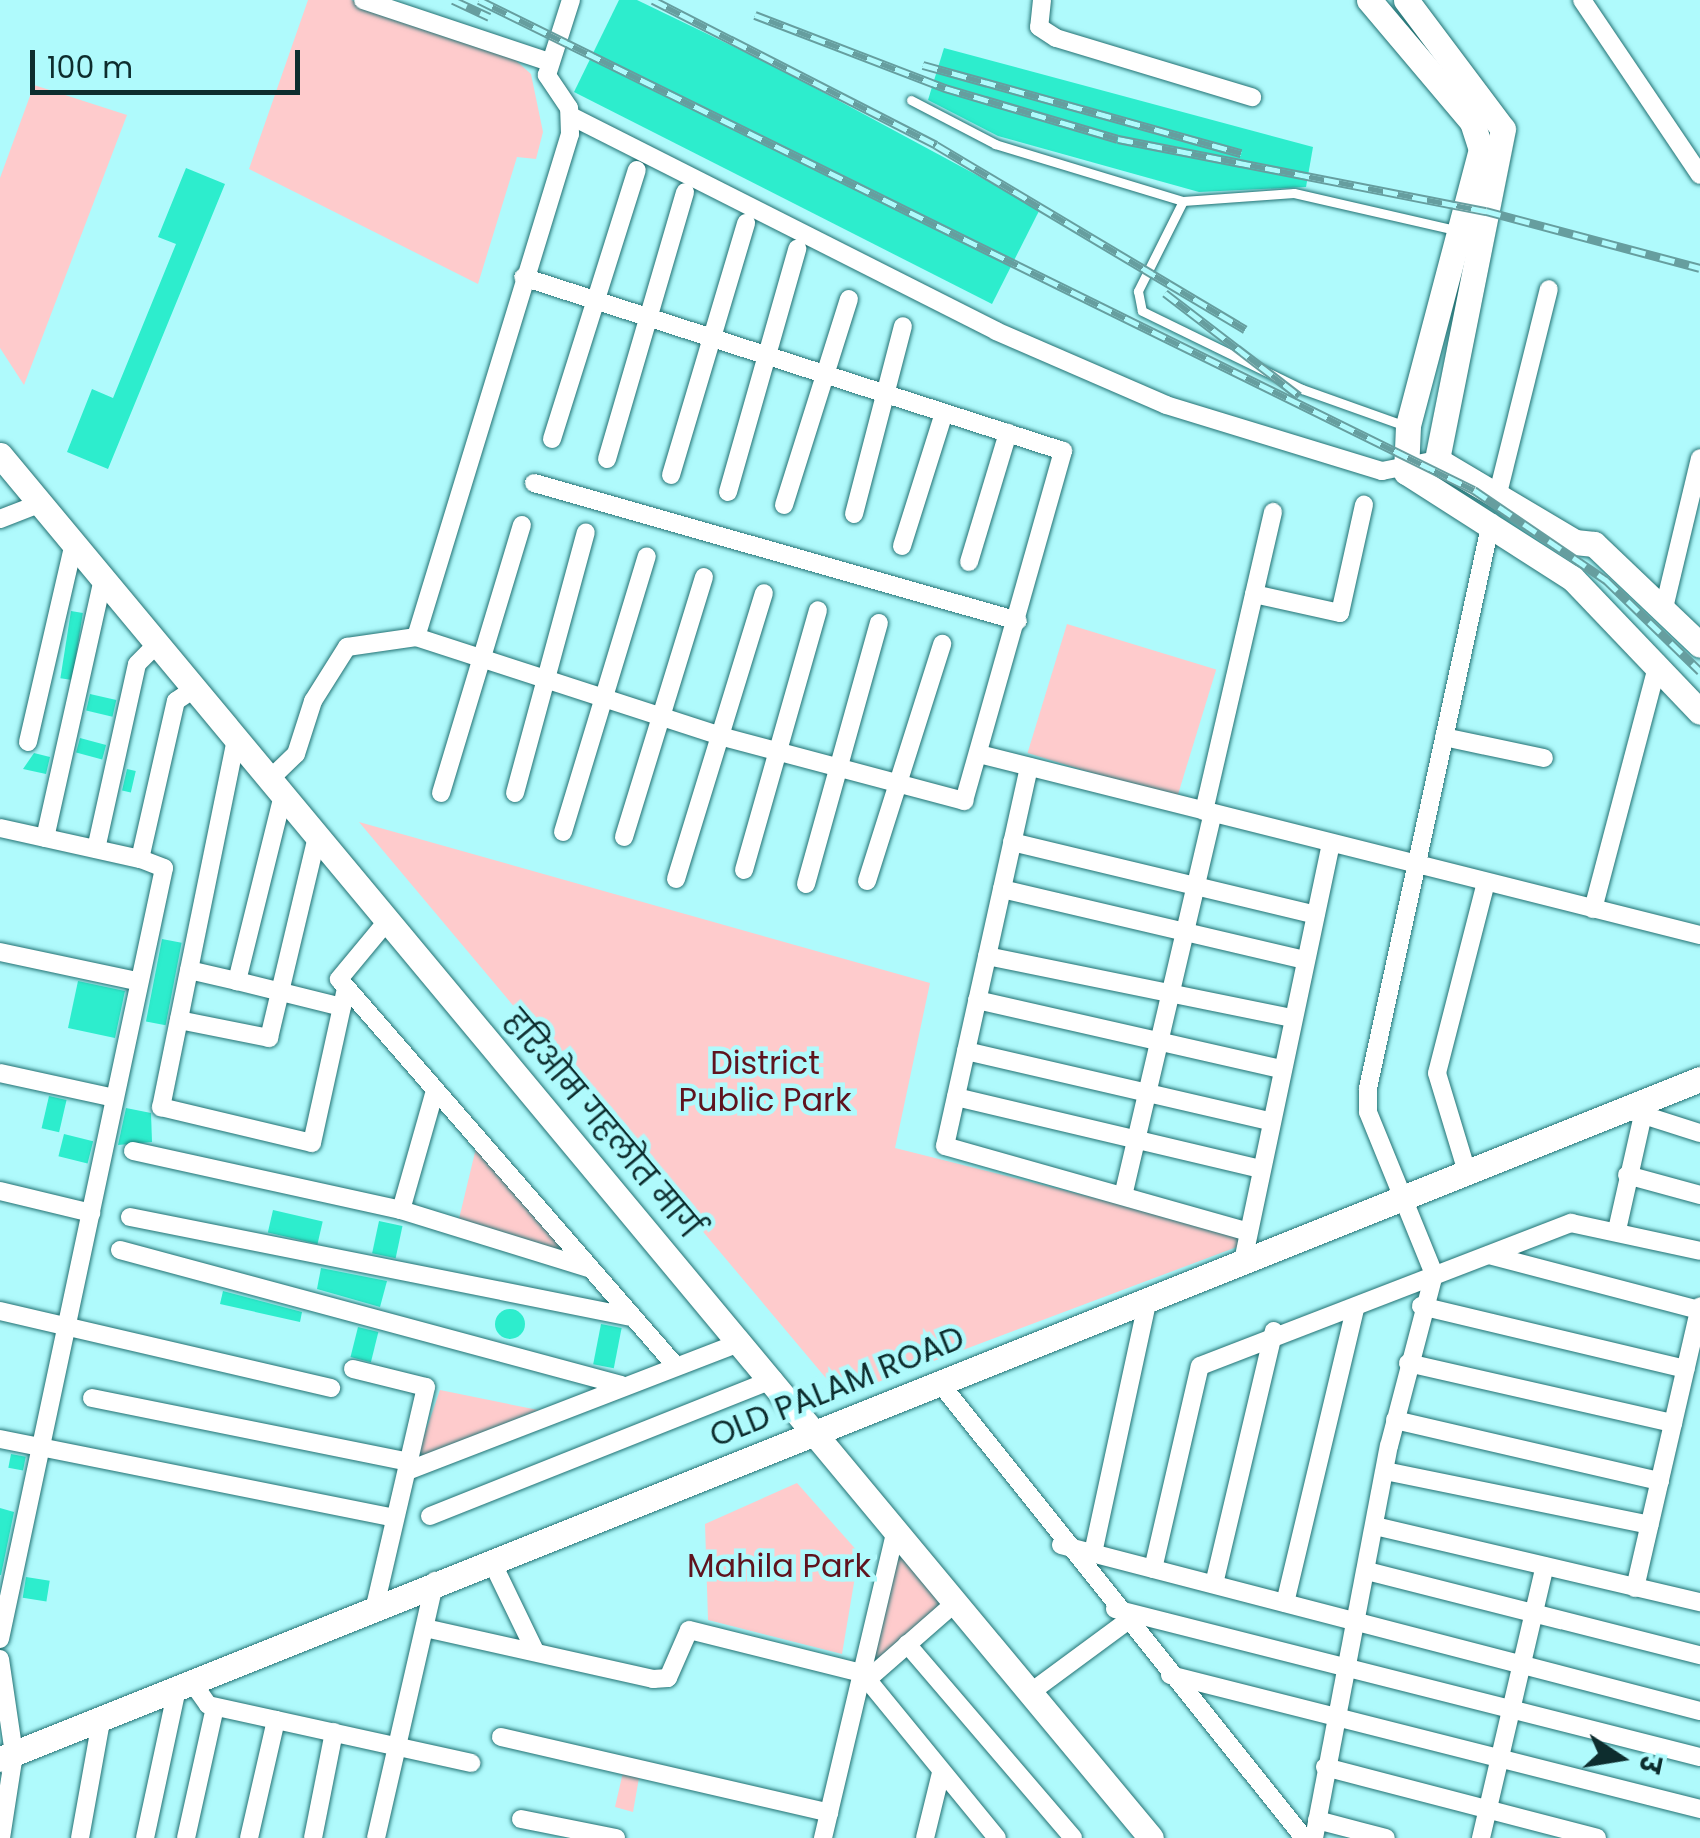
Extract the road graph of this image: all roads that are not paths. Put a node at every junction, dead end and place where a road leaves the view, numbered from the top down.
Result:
1 (363, 0) edge
2 (571, 0) edge
3 (1042, 0) edge
4 (1369, 0) edge
5 (1406, 0) edge
6 (1582, 0) edge
7 (548, 62) junction
8 (1252, 97) dead end
9 (912, 100) dead end
10 (571, 116) junction
11 (637, 170) dead end
12 (1700, 175) edge
13 (686, 192) dead end
14 (1183, 202) junction
15 (746, 222) dead end
16 (1459, 231) junction
17 (797, 249) dead end
18 (523, 277) junction
19 (1446, 280) junction
20 (1472, 286) junction
21 (1549, 289) dead end
22 (594, 300) junction
23 (849, 300) dead end
24 (648, 318) junction
25 (903, 326) dead end
26 (708, 337) junction
27 (767, 356) junction
28 (824, 374) junction
29 (888, 395) junction
30 (944, 413) junction
31 (1408, 426) junction
32 (1008, 434) junction
33 (552, 438) dead end
34 (0, 455) edge
35 (1700, 458) edge
36 (607, 459) dead end
37 (1437, 460) junction
38 (1406, 472) junction
39 (671, 475) dead end
40 (534, 482) dead end
41 (728, 492) dead end
42 (1498, 493) junction
43 (41, 503) junction
44 (784, 505) dead end
45 (1364, 506) dead end
46 (1274, 512) dead end
47 (854, 514) dead end
48 (0, 519) edge
49 (1491, 522) junction
50 (522, 524) dead end
51 (586, 532) dead end
52 (74, 542) junction
53 (902, 546) dead end
54 (647, 556) dead end
55 (968, 562) dead end
56 (704, 577) dead end
57 (103, 579) junction
58 (764, 593) dead end
59 (1254, 594) junction
60 (1664, 608) junction
61 (818, 610) dead end
62 (1018, 621) junction
63 (879, 622) dead end
64 (416, 637) junction
65 (157, 644) junction
66 (942, 644) dead end
67 (1700, 644) edge
68 (484, 659) junction
69 (1658, 663) junction
70 (548, 681) junction
71 (194, 689) junction
72 (604, 700) junction
73 (1700, 712) edge
74 (663, 718) junction
75 (720, 736) junction
76 (1444, 737) junction
77 (236, 739) junction
78 (28, 742) dead end
79 (780, 754) junction
80 (983, 755) junction
81 (1544, 758) dead end
82 (1029, 767) junction
83 (836, 768) junction
84 (896, 781) junction
85 (276, 787) junction
86 (442, 793) dead end
87 (514, 793) dead end
88 (1208, 812) junction
89 (0, 828) edge
90 (562, 832) dead end
91 (318, 836) junction
92 (624, 836) dead end
93 (46, 838) junction
94 (1012, 842) junction
95 (1331, 843) junction
96 (96, 850) junction
97 (140, 860) junction
98 (1416, 864) junction
99 (744, 870) dead end
100 (676, 880) dead end
101 (867, 880) dead end
102 (1486, 882) junction
103 (806, 884) dead end
104 (1196, 887) junction
105 (1002, 890) junction
106 (1593, 909) junction
107 (1315, 915) junction
108 (388, 920) junction
109 (1185, 933) junction
110 (1700, 935) edge
111 (0, 952) edge
112 (987, 956) junction
113 (1305, 960) junction
114 (189, 970) junction
115 (137, 981) junction
116 (237, 981) junction
117 (1171, 992) junction
118 (280, 993) junction
119 (344, 998) junction
120 (978, 1000) junction
121 (1292, 1018) junction
122 (179, 1020) junction
123 (1160, 1041) junction
124 (966, 1051) junction
125 (1281, 1069) junction
126 (0, 1073) edge
127 (1699, 1080) edge
128 (1148, 1088) junction
129 (434, 1091) junction
130 (956, 1096) junction
131 (110, 1097) junction
132 (1634, 1112) junction
133 (1270, 1120) junction
134 (1700, 1133) edge
135 (1137, 1136) junction
136 (133, 1151) dead end
137 (1260, 1169) junction
138 (1468, 1172) junction
139 (1627, 1175) junction
140 (0, 1190) edge
141 (1700, 1194) edge
142 (1123, 1196) junction
143 (1399, 1199) junction
144 (401, 1210) junction
145 (90, 1213) junction
146 (130, 1217) dead end
147 (1617, 1230) junction
148 (1248, 1232) junction
149 (120, 1250) dead end
150 (1700, 1250) edge
151 (1489, 1255) junction
152 (1243, 1261) junction
153 (588, 1268) junction
154 (1434, 1274) junction
155 (1148, 1299) junction
156 (1421, 1306) junction
157 (1700, 1308) edge
158 (1355, 1309) junction
159 (0, 1311) edge
160 (632, 1317) junction
161 (68, 1326) junction
162 (1274, 1332) junction
163 (742, 1342) junction
164 (1408, 1363) junction
165 (674, 1364) junction
166 (353, 1369) dead end
167 (1686, 1369) junction
168 (774, 1379) junction
169 (940, 1382) junction
170 (621, 1385) junction
171 (331, 1388) dead end
172 (92, 1398) dead end
173 (1395, 1420) junction
174 (1673, 1423) junction
175 (816, 1430) junction
176 (0, 1438) edge
177 (44, 1447) junction
178 (408, 1466) junction
179 (1385, 1471) junction
180 (1660, 1481) junction
181 (430, 1516) dead end
182 (395, 1518) junction
183 (1650, 1525) junction
184 (1375, 1526) junction
185 (896, 1530) junction
186 (1061, 1544) junction
187 (1092, 1553) junction
188 (491, 1560) junction
189 (1544, 1566) junction
190 (8, 1568) edge
191 (1153, 1569) junction
192 (1367, 1571) junction
193 (435, 1582) junction
194 (1214, 1584) junction
195 (1635, 1588) junction
196 (956, 1602) junction
197 (1700, 1602) edge
198 (1285, 1603) junction
199 (374, 1606) junction
200 (1120, 1616) junction
201 (1532, 1616) junction
202 (1357, 1622) junction
203 (425, 1628) junction
204 (0, 1639) edge
205 (908, 1644) junction
206 (535, 1651) junction
207 (1700, 1656) edge
208 (0, 1659) edge
209 (1520, 1667) junction
210 (1348, 1670) junction
211 (1170, 1675) junction
212 (865, 1676) junction
213 (184, 1686) junction
214 (1030, 1692) junction
215 (215, 1707) junction
216 (1700, 1711) edge
217 (1509, 1716) junction
218 (1337, 1717) junction
219 (276, 1720) junction
220 (101, 1721) junction
221 (334, 1732) junction
222 (501, 1737) dead end
223 (398, 1746) junction
224 (7, 1756) edge
225 (1700, 1757) edge
226 (1499, 1760) junction
227 (472, 1763) dead end
228 (1325, 1767) junction
229 (941, 1772) junction
230 (1700, 1809) edge
231 (1487, 1811) junction
232 (829, 1813) junction
233 (521, 1819) dead end
234 (1316, 1829) edge
235 (1, 1838) edge
236 (80, 1838) edge
237 (145, 1838) edge
238 (186, 1838) edge
239 (248, 1838) edge
240 (313, 1838) edge
241 (376, 1838) edge
242 (616, 1838) edge
243 (823, 1838) edge
244 (925, 1838) edge
245 (996, 1838) edge
246 (1073, 1838) edge
247 (1151, 1838) edge
248 (1304, 1838) edge
249 (1386, 1838) edge
250 (1481, 1838) edge
251 (1597, 1838) edge

1 - 7 street
2 - 7 street
3 - 8 street
4 - 16 street
5 - 20 street
6 - 12 street
7 - 10 street
9 - 14 lane
10 - 18 street
10 - 38 street
11 - 22 street
13 - 24 street
14 - 16 lane
14 - 31 lane
15 - 26 street
16 - 19 street
17 - 27 street
18 - 22 street
18 - 64 street
19 - 20 street
19 - 31 street
20 - 37 street
21 - 42 street
22 - 24 street
22 - 33 street
23 - 28 street
24 - 26 street
24 - 36 street
25 - 29 street
26 - 27 street
26 - 39 street
27 - 28 street
27 - 41 street
28 - 29 street
28 - 44 street
29 - 30 street
29 - 47 street
30 - 32 street
30 - 53 street
31 - 38 street
32 - 55 street
32 - 62 street
34 - 43 street, हरिओम गहलोत मार्ग
35 - 60 street
37 - 38 street
37 - 42 street
38 - 49 street
40 - 62 street
42 - 60 street
43 - 48 street
43 - 52 street, हरिओम गहलोत मार्ग
45 - 59 street
46 - 59 street
49 - 69 street
49 - 76 street
50 - 68 street
51 - 70 street
52 - 57 street, हरिओम गहलोत मार्ग
52 - 78 street
54 - 72 street
56 - 74 street
57 - 65 street, हरिओम गहलोत मार्ग
57 - 93 street
58 - 75 street
59 - 88 street
60 - 67 street
61 - 79 street
62 - 80 street
63 - 83 street
64 - 68 street
64 - 85 street
65 - 71 street, हरिओम गहलोत मार्ग
65 - 96 street
66 - 84 street
68 - 70 street
68 - 86 street
69 - 73 street
69 - 106 street
70 - 72 street
70 - 87 street
71 - 77 street, हरिओम गहलोत मार्ग
71 - 97 street
72 - 74 street
72 - 90 street
74 - 75 street
74 - 92 street
75 - 79 street
75 - 100 street
76 - 81 street
76 - 98 street
77 - 85 street, हरिओम गहलोत मार्ग
77 - 114 street
79 - 83 street
79 - 99 street
80 - 82 street
80 - 84 street
82 - 88 street
82 - 94 street
83 - 84 street
83 - 103 street
84 - 101 street
85 - 91 street, हरिओम गहलोत मार्ग
85 - 116 street
88 - 95 street
88 - 104 street
89 - 93 street
91 - 108 street, हरिओम गहलोत मार्ग
91 - 118 street
93 - 96 street
94 - 104 street
94 - 105 street
95 - 98 street
95 - 107 street
96 - 97 street
97 - 115 street
98 - 102 street
98 - 143 street
102 - 106 street
102 - 138 street
104 - 107 street
104 - 109 street
105 - 109 street
105 - 112 street
106 - 110 street
107 - 113 street
108 - 119 street
108 - 163 street, हरिओम गहलोत मार्ग
109 - 113 street
109 - 117 street
111 - 115 street
112 - 117 street
112 - 120 street
113 - 121 street
114 - 116 street
114 - 122 street
115 - 131 street
116 - 118 street
117 - 121 street
117 - 123 street
118 - 119 street
118 - 122 street
119 - 122 street
119 - 129 street
120 - 123 street
120 - 124 street
121 - 125 street
123 - 125 street
123 - 128 street
124 - 128 street
124 - 130 street
125 - 133 street
126 - 131 street
127 - 132 street, OLD PALAM ROAD
128 - 133 street
128 - 135 street
129 - 144 street
129 - 153 street
130 - 135 street
130 - 142 street
131 - 145 street
132 - 134 street
132 - 138 street, OLD PALAM ROAD
132 - 139 street
133 - 137 street
135 - 137 street
135 - 142 street
136 - 144 street
137 - 148 street
138 - 143 street, OLD PALAM ROAD
139 - 141 street
139 - 147 street
140 - 145 street
142 - 148 street
143 - 152 street, OLD PALAM ROAD
143 - 154 street
144 - 153 street
145 - 161 street
146 - 160 street
147 - 150 street
147 - 151 street
148 - 152 street
149 - 170 street
151 - 154 street
151 - 157 street
152 - 155 street, OLD PALAM ROAD
153 - 160 street
154 - 156 street
154 - 158 street
155 - 169 street, OLD PALAM ROAD
155 - 187 street
156 - 164 street
156 - 167 street
157 - 167 street
158 - 162 street
158 - 198 street
159 - 161 street
160 - 165 street
161 - 171 street
161 - 177 street
162 - 191 street
162 - 194 street
163 - 165 street
163 - 168 street, हरिओम गहलोत मार्ग
164 - 173 street
164 - 174 street
165 - 170 street
166 - 178 street
167 - 174 street
168 - 175 street, हरिओम गहलोत मार्ग
168 - 181 street
169 - 175 street, OLD PALAM ROAD
169 - 186 street
170 - 178 street
172 - 178 street
173 - 179 street
173 - 180 street
174 - 180 street
175 - 185 street, हरिओम गहलोत मार्ग
175 - 188 street, OLD PALAM ROAD
176 - 177 street
177 - 182 street
177 - 190 street
178 - 182 street
179 - 183 street
179 - 184 street
180 - 183 street
182 - 199 street
183 - 195 street
184 - 189 street
184 - 192 street
185 - 196 street, हरिओम गहलोत मार्ग
185 - 212 street
186 - 187 street
186 - 200 street
187 - 191 street
188 - 193 street, OLD PALAM ROAD
188 - 206 street
189 - 195 street
189 - 201 street
190 - 204 street
191 - 194 street
192 - 201 street
192 - 202 street
193 - 199 street, OLD PALAM ROAD
193 - 203 street
194 - 198 street
195 - 197 street
196 - 205 street
196 - 214 street, हरिओम गहलोत मार्ग
198 - 202 street
199 - 213 street, OLD PALAM ROAD
200 - 210 street
200 - 211 street
200 - 214 street
201 - 207 street
201 - 209 street
202 - 209 street
202 - 210 street
203 - 206 street
203 - 223 street
205 - 212 street
205 - 246 street
206 - 212 street
208 - 224 street
209 - 216 street
209 - 217 street
210 - 217 street
210 - 218 street
211 - 218 street
211 - 248 street
212 - 229 street
212 - 232 street
213 - 215 street
213 - 220 street, OLD PALAM ROAD
213 - 237 street
214 - 247 street, हरिओम गहलोत मार्ग
215 - 219 street
215 - 238 street
217 - 225 street
217 - 226 street
218 - 226 street
218 - 228 street
219 - 221 street
219 - 239 street
220 - 224 street, OLD PALAM ROAD
220 - 236 street
221 - 223 street
221 - 240 street
222 - 232 street
223 - 227 street
223 - 241 street
224 - 235 street
226 - 230 street
226 - 231 street
228 - 231 street
228 - 234 street
229 - 244 street
229 - 245 street
231 - 250 street
231 - 251 street
232 - 243 street
233 - 242 street
234 - 249 street

